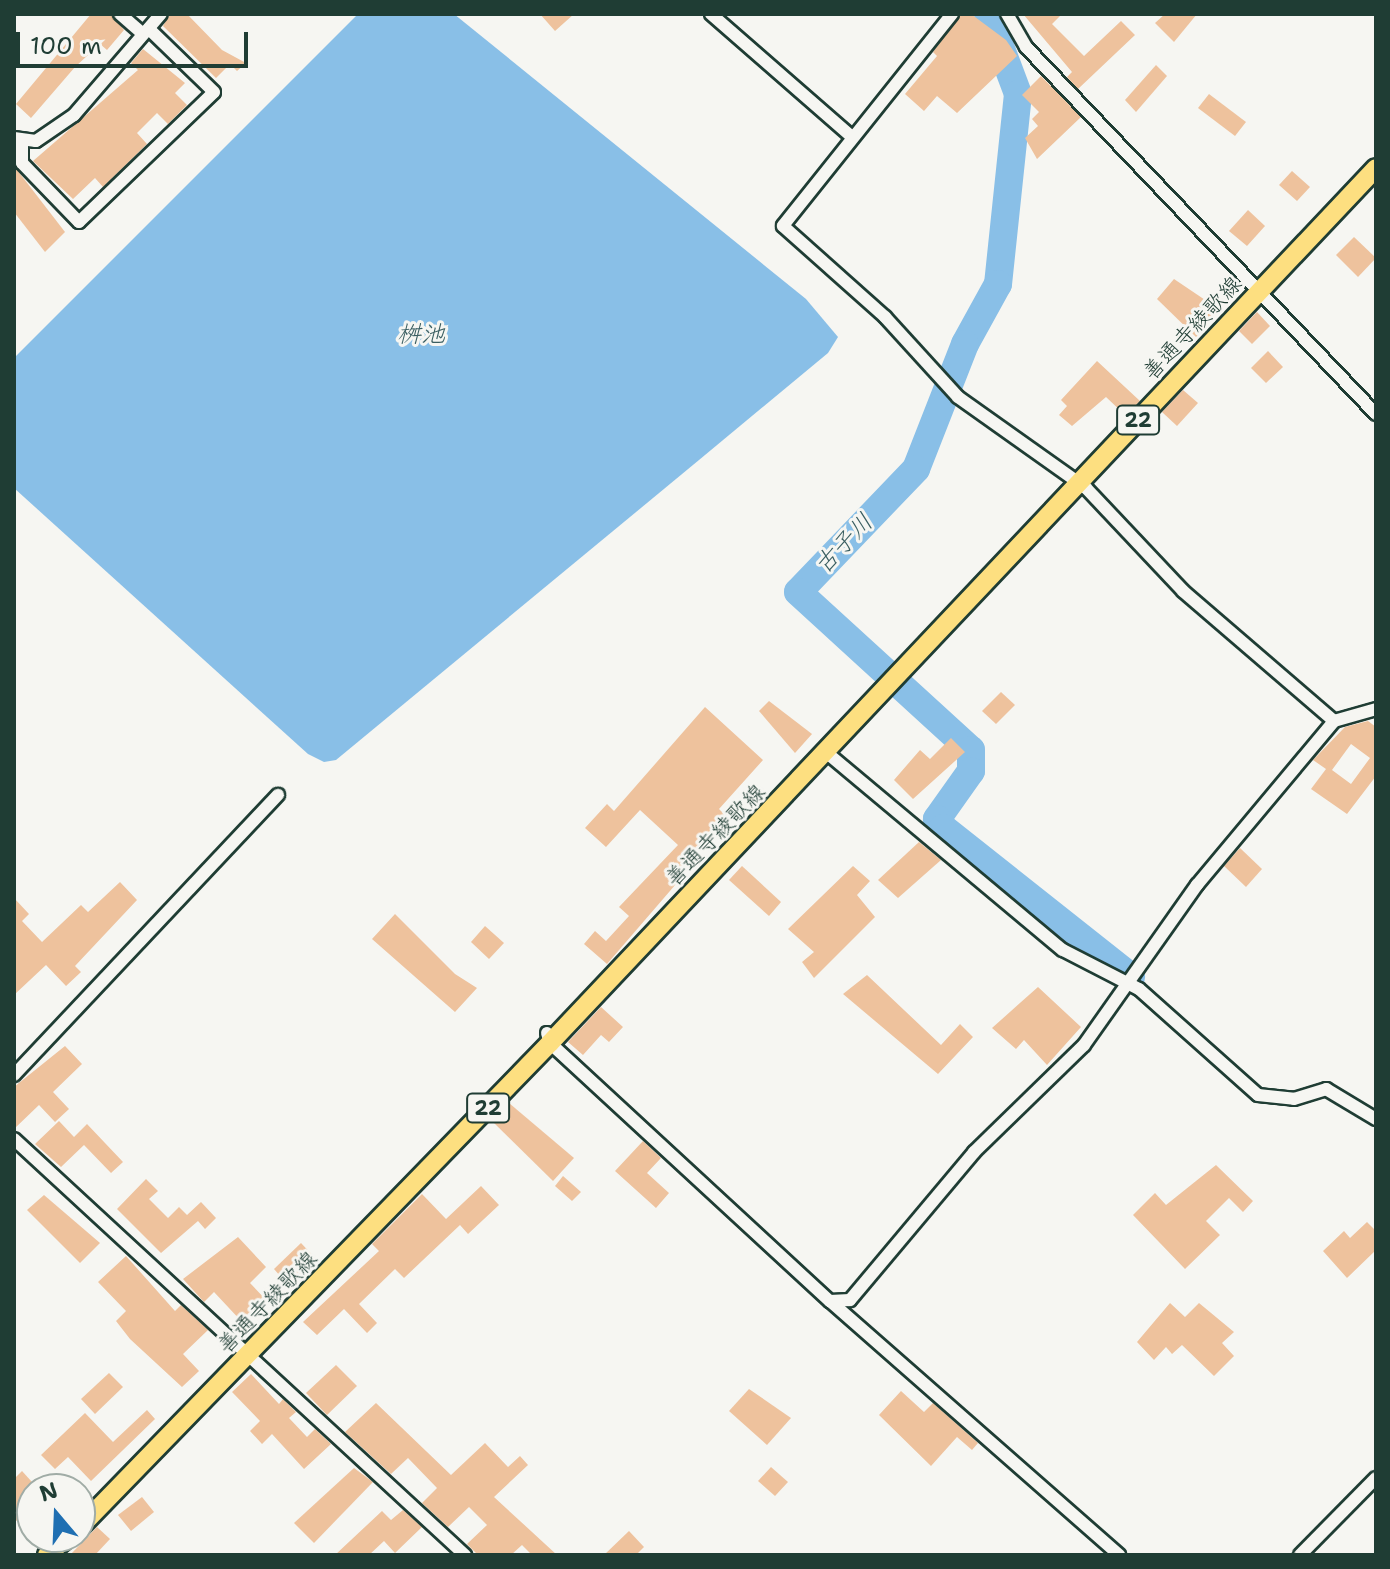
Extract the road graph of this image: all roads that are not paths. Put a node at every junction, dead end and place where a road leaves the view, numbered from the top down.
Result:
1 (120, 14) edge
2 (161, 14) edge
3 (711, 14) edge
4 (952, 14) edge
5 (1007, 14) edge
6 (146, 32) junction
7 (851, 136) junction
8 (18, 139) edge
9 (1376, 168) edge
10 (1259, 292) junction
11 (1376, 414) edge
12 (1079, 483) junction
13 (1376, 709) edge
14 (1334, 721) junction
15 (827, 753) junction
16 (278, 795) dead end
17 (1133, 984) junction
18 (548, 1038) junction
19 (14, 1075) edge
20 (1376, 1119) edge
21 (14, 1139) edge
22 (830, 1301) junction
23 (251, 1353) junction
24 (1376, 1478) edge
25 (96, 1511) edge
26 (465, 1555) edge
27 (1119, 1555) edge
28 (1300, 1555) edge

1 - 6 street
2 - 6 street
3 - 7 street
4 - 7 street
5 - 10 street
6 - 8 street
6 - 8 street
7 - 12 street
9 - 10 main road, 善通寺綾歌線 / 22
10 - 11 street
10 - 12 main road, 善通寺綾歌線 / 22
12 - 14 street
12 - 15 main road, 善通寺綾歌線 / 22
13 - 14 street
14 - 17 street
15 - 17 street
15 - 18 main road, 善通寺綾歌線 / 22
16 - 19 street
17 - 20 street
17 - 22 street
18 - 22 street
18 - 23 main road, 善通寺綾歌線 / 22
21 - 23 street
22 - 27 street
23 - 25 main road, 善通寺綾歌線 / 22
23 - 26 street
24 - 28 street

